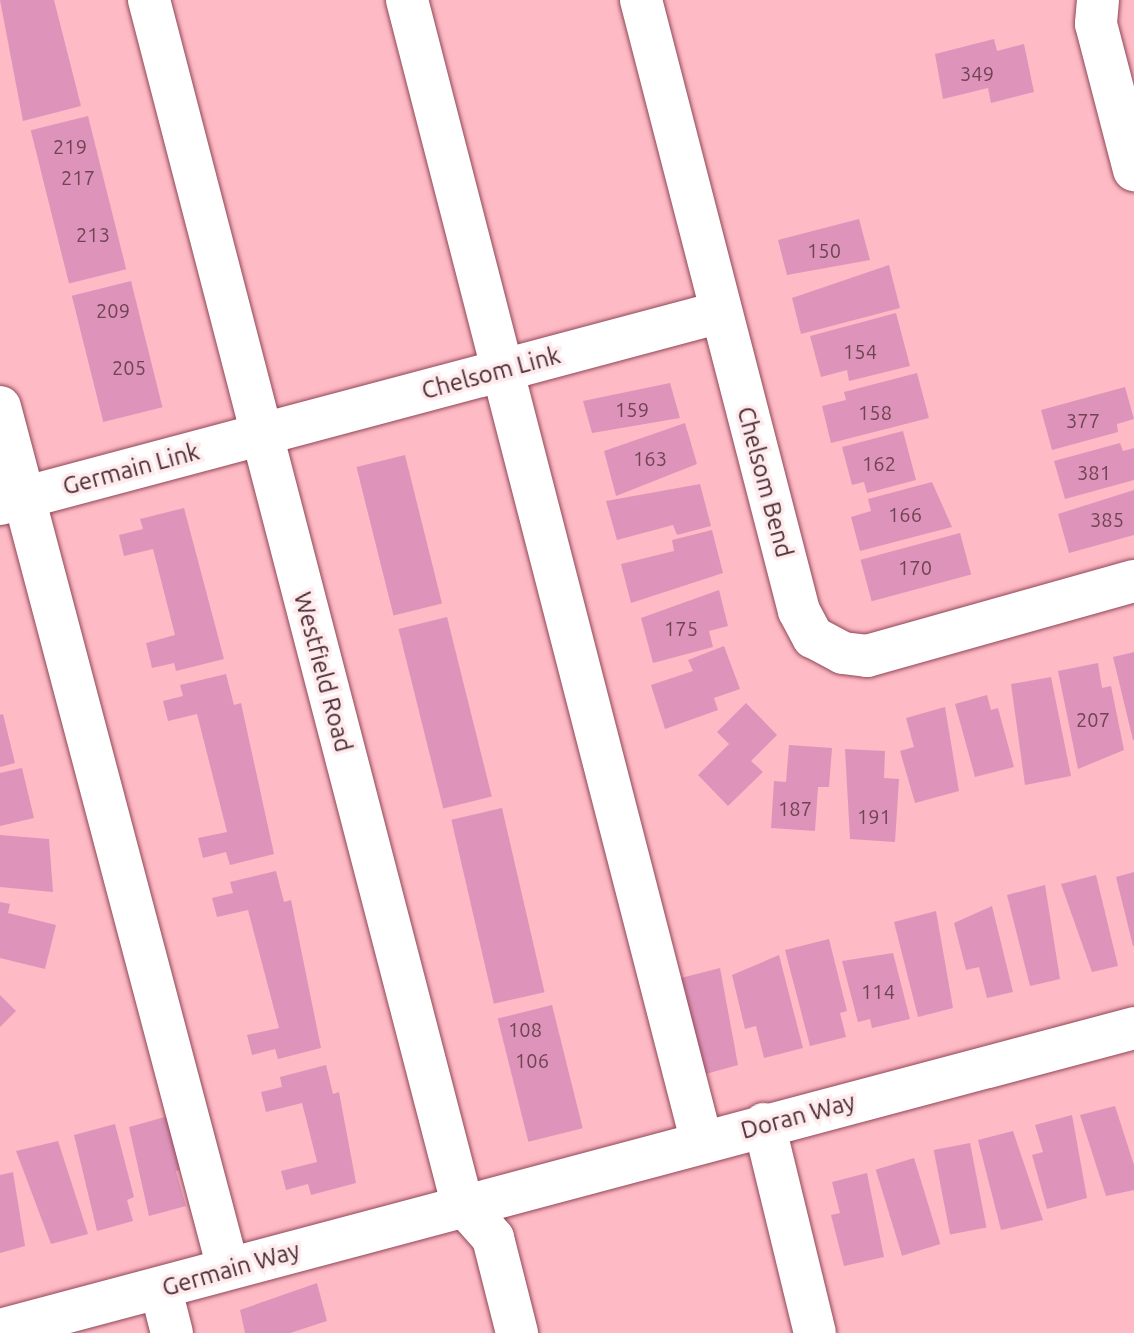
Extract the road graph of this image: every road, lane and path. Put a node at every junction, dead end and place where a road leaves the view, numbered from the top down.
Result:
1 (149, 0) edge
2 (407, 0) edge
3 (641, 0) edge
4 (1098, 0) edge
5 (1134, 170) edge
6 (721, 312) junction
7 (503, 370) junction
8 (0, 407) edge
9 (262, 433) junction
10 (12, 501) edge
11 (1134, 581) edge
12 (1134, 1028) edge
13 (764, 1124) junction
14 (702, 1143) junction
15 (462, 1203) junction
16 (228, 1268) junction
17 (161, 1290) junction
18 (0, 1330) edge
19 (172, 1333) edge
20 (517, 1333) edge
21 (815, 1333) edge

1 - 9 street, Westfield Road
2 - 7 street
3 - 6 street, Chelsom Bend
4 - 5 street
6 - 7 street, Chelsom Link
6 - 11 street, Chelsom Bend
7 - 9 street, Chelsom Link
7 - 14 street
8 - 10 street
9 - 10 street, Germain Link
9 - 15 street, Westfield Road
10 - 16 street
12 - 13 street, Doran Way
13 - 14 street, Doran Way
13 - 21 street
14 - 15 street, Doran Way
15 - 16 street, Germain Way
15 - 20 street, Westfield Road
16 - 17 street, Germain Way
17 - 18 street, Germain Way
17 - 19 street

